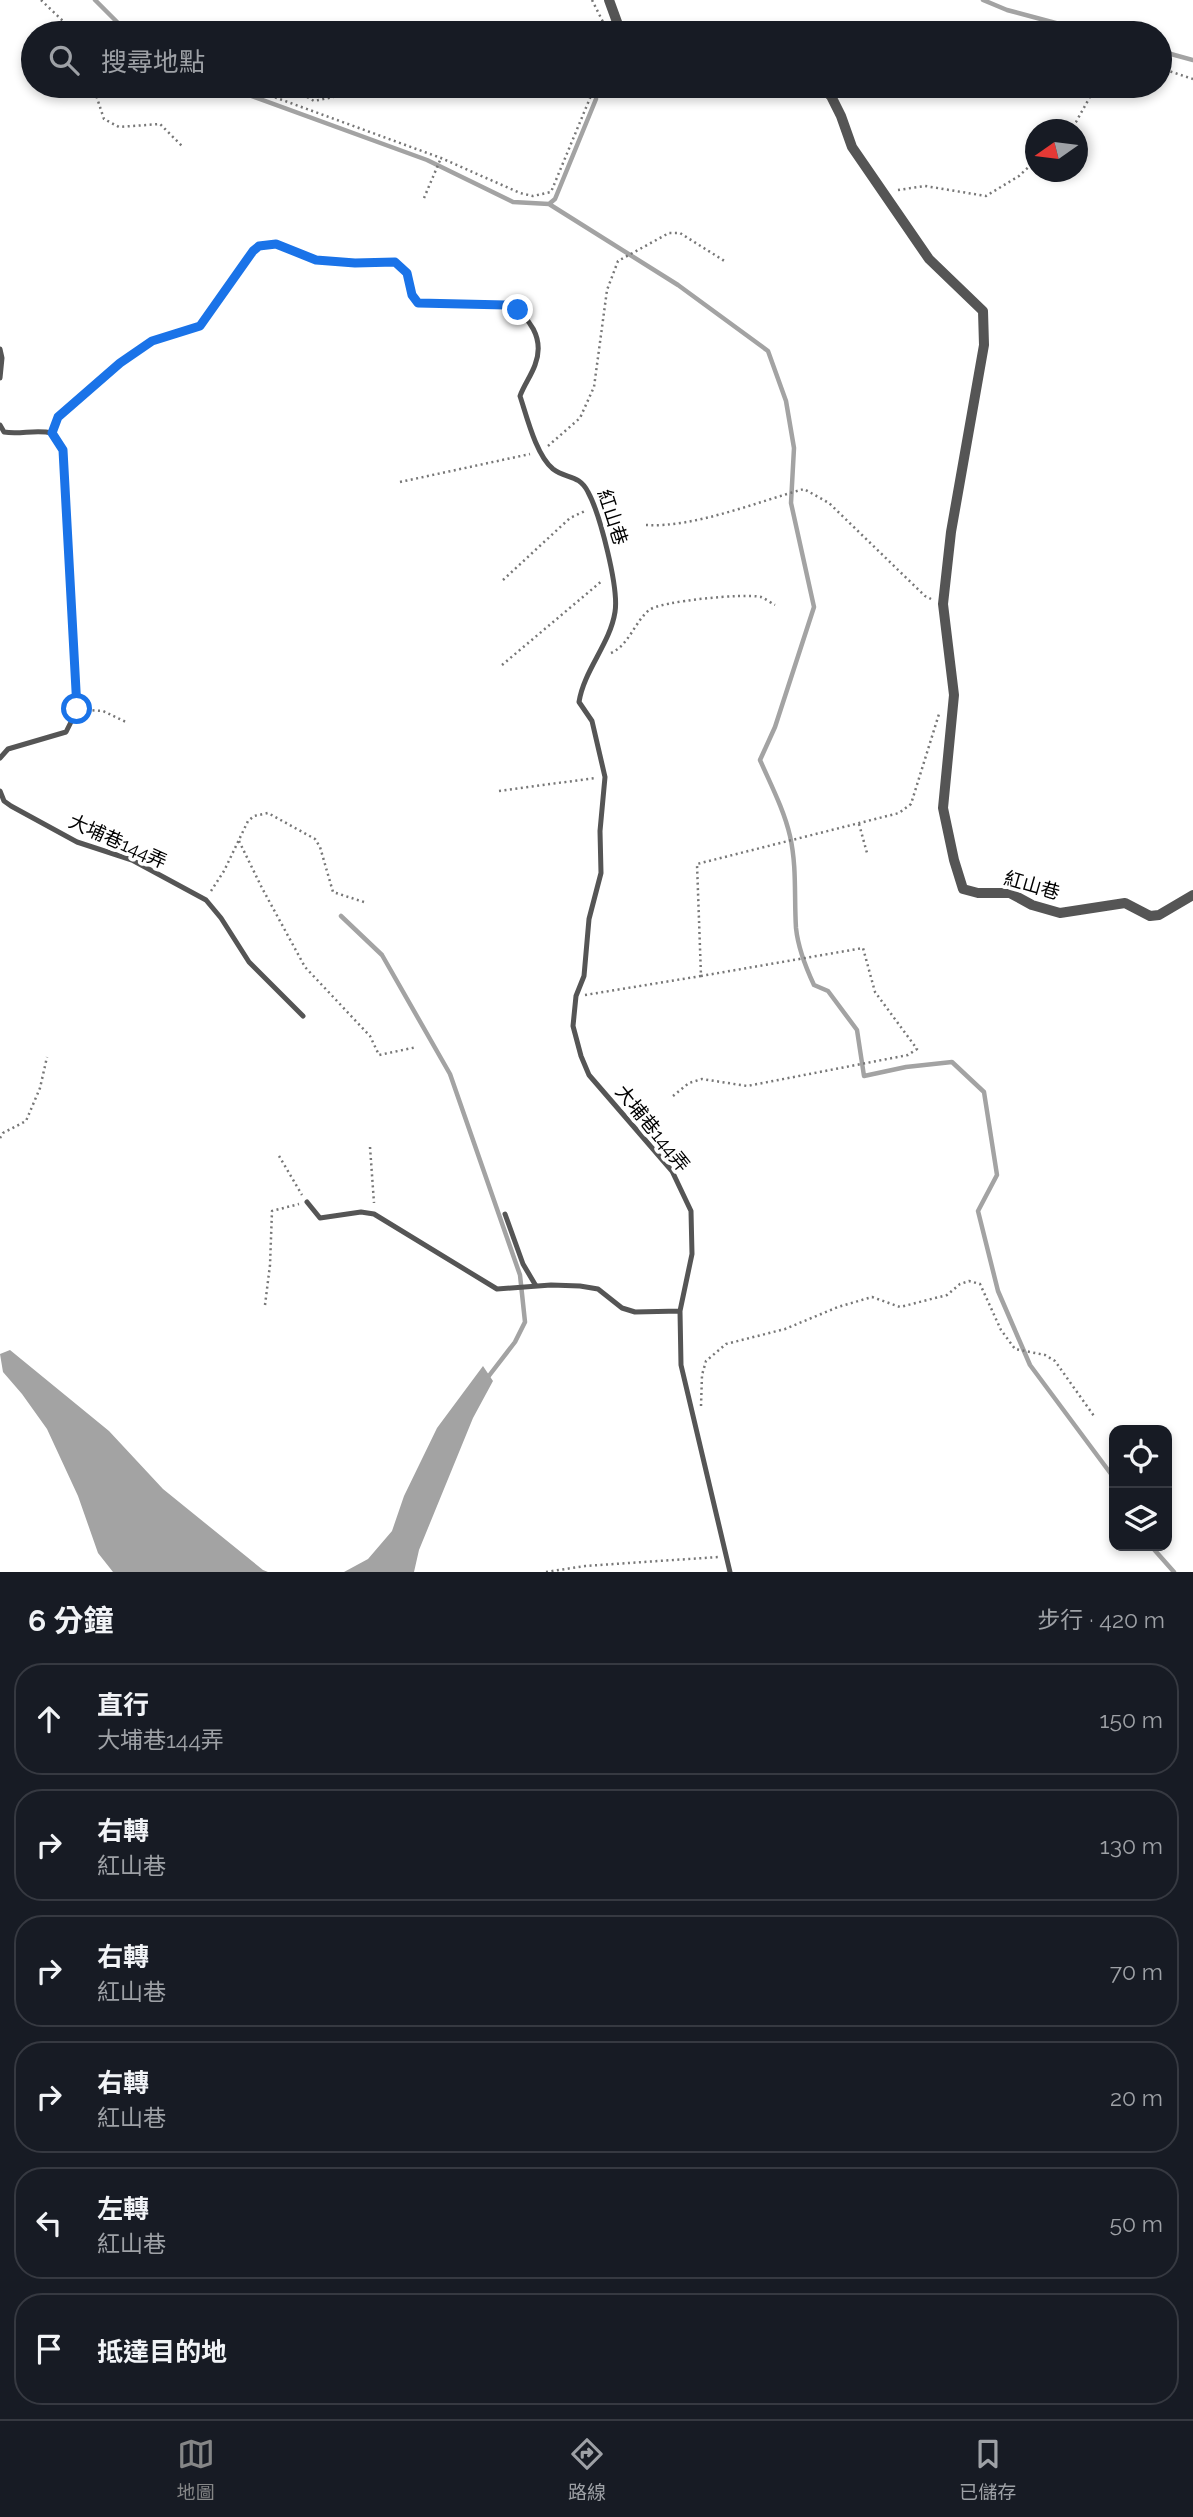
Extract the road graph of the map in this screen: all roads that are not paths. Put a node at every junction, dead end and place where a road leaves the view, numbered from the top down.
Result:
1 (609, 0) edge
2 (617, 21) edge
3 (832, 98) edge
4 (0, 349) edge
5 (0, 379) edge
6 (0, 425) edge
7 (52, 433) junction
8 (0, 758) edge
9 (0, 791) edge
10 (1193, 895) edge
11 (576, 996) joint
12 (303, 1017) dead end
13 (307, 1202) road end
14 (505, 1214) dead end
15 (536, 1286) junction
16 (680, 1311) junction
17 (730, 1572) edge

1 - 2 street
3 - 10 street, 紅山巷
4 - 5 lane
6 - 7 lane
7 - 8 lane
7 - 11 lane, 紅山巷
9 - 12 lane, 大埔巷144弄
11 - 16 lane, 大埔巷144弄
13 - 15 lane
14 - 15 lane
15 - 16 lane
16 - 17 lane, 大埔巷144弄

